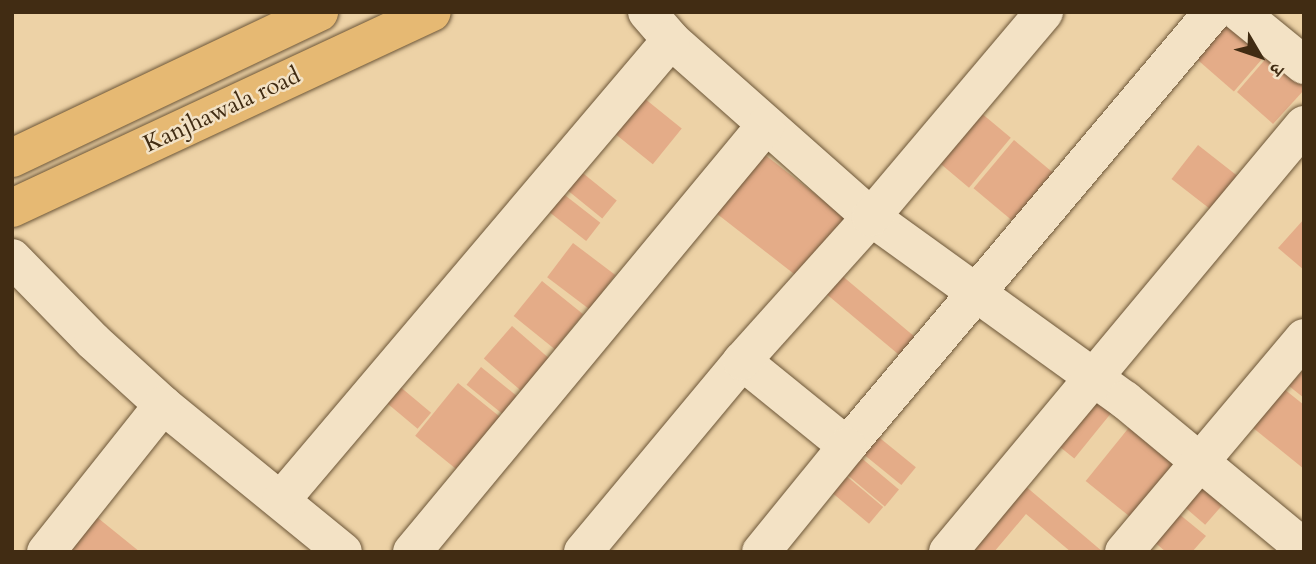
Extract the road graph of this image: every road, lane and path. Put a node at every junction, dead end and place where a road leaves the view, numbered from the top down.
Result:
1 (319, 12) edge
2 (432, 12) edge
3 (1044, 12) edge
4 (1213, 12) edge
5 (1239, 12) edge
6 (659, 26) edge
7 (1304, 65) edge
8 (766, 125) junction
9 (1304, 125) edge
10 (12, 158) edge
11 (12, 208) edge
12 (871, 217) junction
13 (12, 258) edge
14 (974, 294) junction
15 (1304, 338) edge
16 (741, 361) junction
17 (1094, 379) junction
18 (163, 405) junction
19 (847, 446) junction
20 (1198, 463) junction
21 (281, 500) junction
22 (1304, 548) edge
23 (46, 552) edge
24 (343, 552) edge
25 (412, 552) edge
26 (583, 552) edge
27 (761, 552) edge
28 (948, 552) edge
29 (1124, 552) edge

1 - 10 main road, Kanjhawala road
2 - 11 main road, Kanjhawala road
3 - 12 street
4 - 14 street
5 - 7 street
6 - 8 street
6 - 21 street
8 - 12 street
8 - 25 street
9 - 17 street
12 - 14 street
12 - 16 street
13 - 18 street
14 - 17 street
14 - 19 street
15 - 20 street
16 - 19 street
16 - 26 street
17 - 20 street
17 - 28 street
18 - 21 street
18 - 23 street
19 - 27 street
20 - 22 street
20 - 29 street
21 - 24 street

